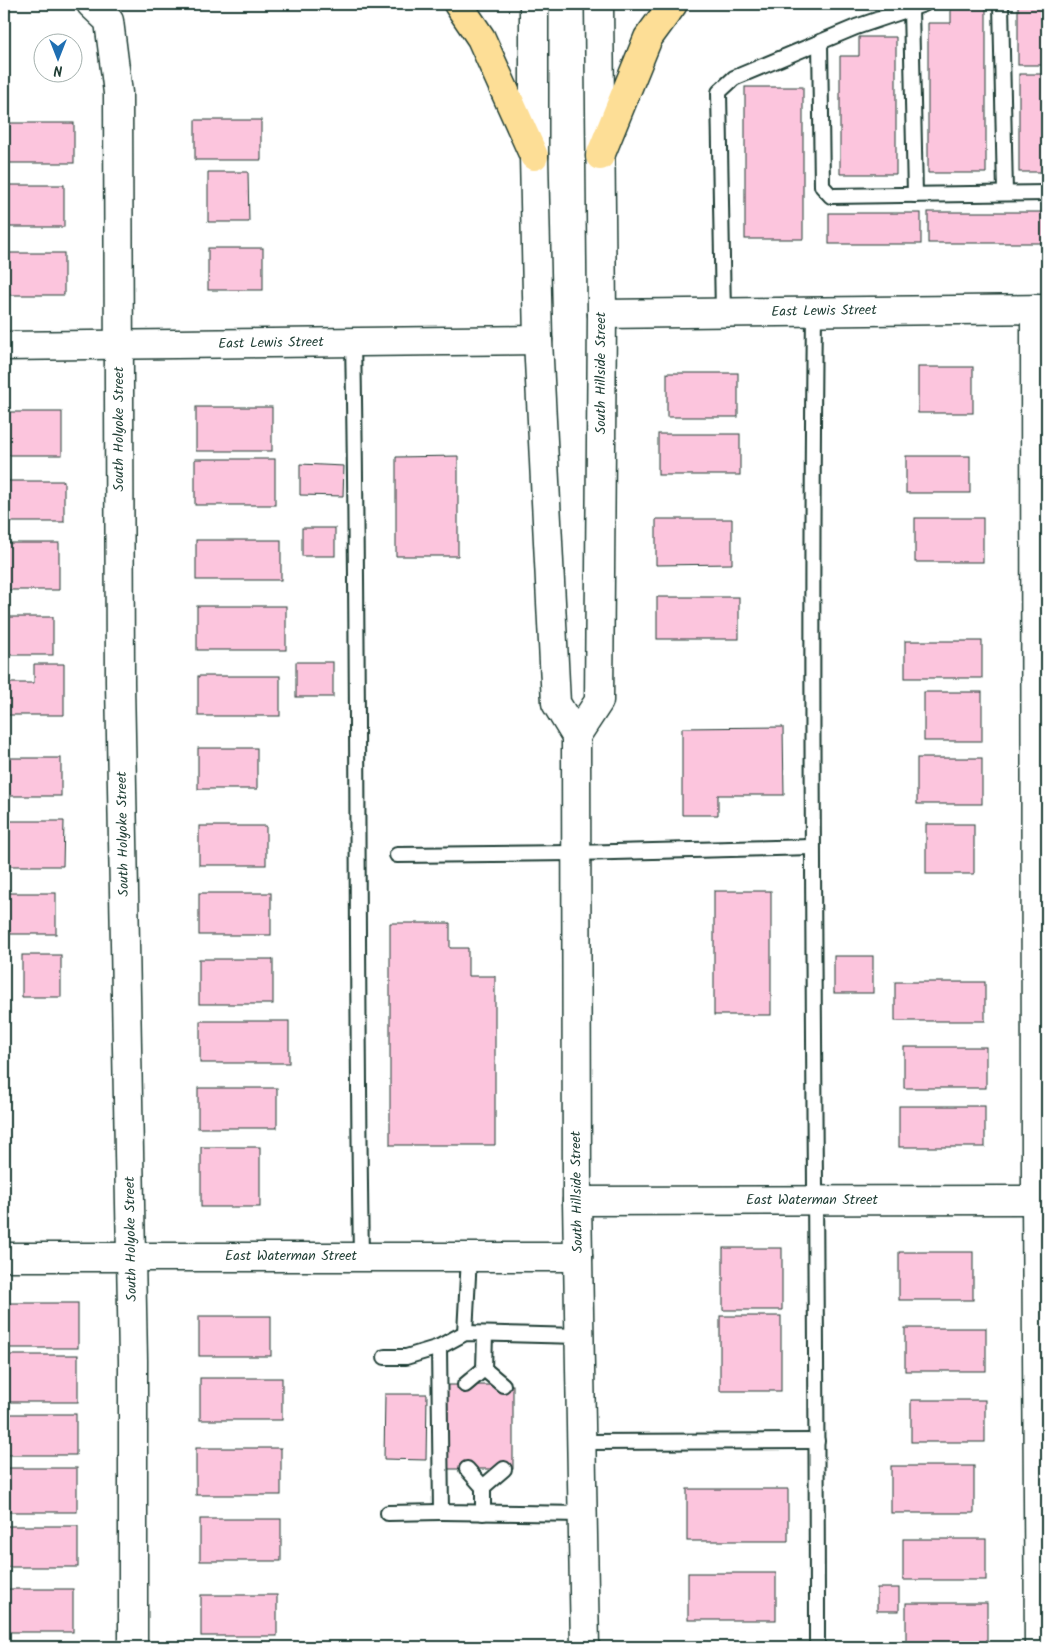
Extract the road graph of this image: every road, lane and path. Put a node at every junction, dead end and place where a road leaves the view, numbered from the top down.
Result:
1 (458, 4) edge
2 (534, 4) edge
3 (599, 4) edge
4 (673, 4) edge
5 (1001, 4) edge
6 (917, 6) edge
7 (100, 12) edge
8 (820, 42) junction
9 (534, 156) junction
10 (600, 156) junction
11 (1047, 193) edge
12 (1005, 194) junction
13 (914, 195) junction
14 (1041, 309) edge
15 (814, 312) junction
16 (723, 313) junction
17 (602, 314) junction
18 (538, 340) junction
19 (353, 342) junction
20 (119, 345) junction
21 (4, 346) edge
22 (576, 736) junction
23 (812, 847) junction
24 (575, 853) junction
25 (397, 855) dead end
26 (577, 1200) junction
27 (816, 1200) junction
28 (1042, 1200) edge
29 (131, 1256) junction
30 (4, 1257) edge
31 (361, 1257) junction
32 (469, 1257) junction
33 (578, 1257) junction
34 (465, 1333) junction
35 (485, 1334) junction
36 (579, 1336) junction
37 (438, 1347) junction
38 (385, 1357) dead end
39 (484, 1369) junction
40 (465, 1385) dead end
41 (503, 1385) dead end
42 (817, 1441) junction
43 (581, 1442) junction
44 (467, 1469) dead end
45 (504, 1469) dead end
46 (484, 1487) junction
47 (388, 1512) dead end
48 (440, 1512) junction
49 (484, 1512) junction
50 (583, 1514) junction
51 (133, 1647) edge
52 (585, 1647) edge
53 (817, 1647) edge
54 (1040, 1647) edge

1 - 9 highway
2 - 9 street
3 - 10 street, South Hillside Street
4 - 10 highway
5 - 12 lane
6 - 8 lane
6 - 13 lane
7 - 20 street, South Holyoke Street
8 - 13 lane
8 - 16 lane
9 - 18 street
10 - 17 street, South Hillside Street
11 - 12 lane
12 - 13 lane
14 - 15 street, East Lewis Street
14 - 28 street
15 - 16 street, East Lewis Street
15 - 23 lane
16 - 17 street, East Lewis Street
17 - 22 street, South Hillside Street
18 - 19 street, East Lewis Street
18 - 22 street
19 - 20 street, East Lewis Street
19 - 31 lane
20 - 21 street, East Lewis Street
20 - 29 street, South Holyoke Street
22 - 24 street, South Hillside Street
23 - 24 lane
23 - 27 lane
24 - 25 lane
24 - 26 street, South Hillside Street
26 - 27 street, East Waterman Street
26 - 33 street, South Hillside Street
27 - 28 street, East Waterman Street
27 - 42 lane
28 - 54 street
29 - 30 street, East Waterman Street
29 - 31 street, East Waterman Street
29 - 51 street, South Holyoke Street
31 - 32 street, East Waterman Street
32 - 33 street, East Waterman Street
32 - 34 lane
33 - 36 street, South Hillside Street
34 - 35 lane
34 - 37 lane
35 - 36 lane
35 - 39 lane
36 - 43 street, South Hillside Street
37 - 38 lane
37 - 48 lane
39 - 40 lane
39 - 41 lane
42 - 43 lane
42 - 53 lane
43 - 50 street, South Hillside Street
44 - 46 lane
45 - 46 lane
46 - 49 lane
47 - 48 lane
48 - 49 lane
49 - 50 lane
50 - 52 street, South Hillside Street

